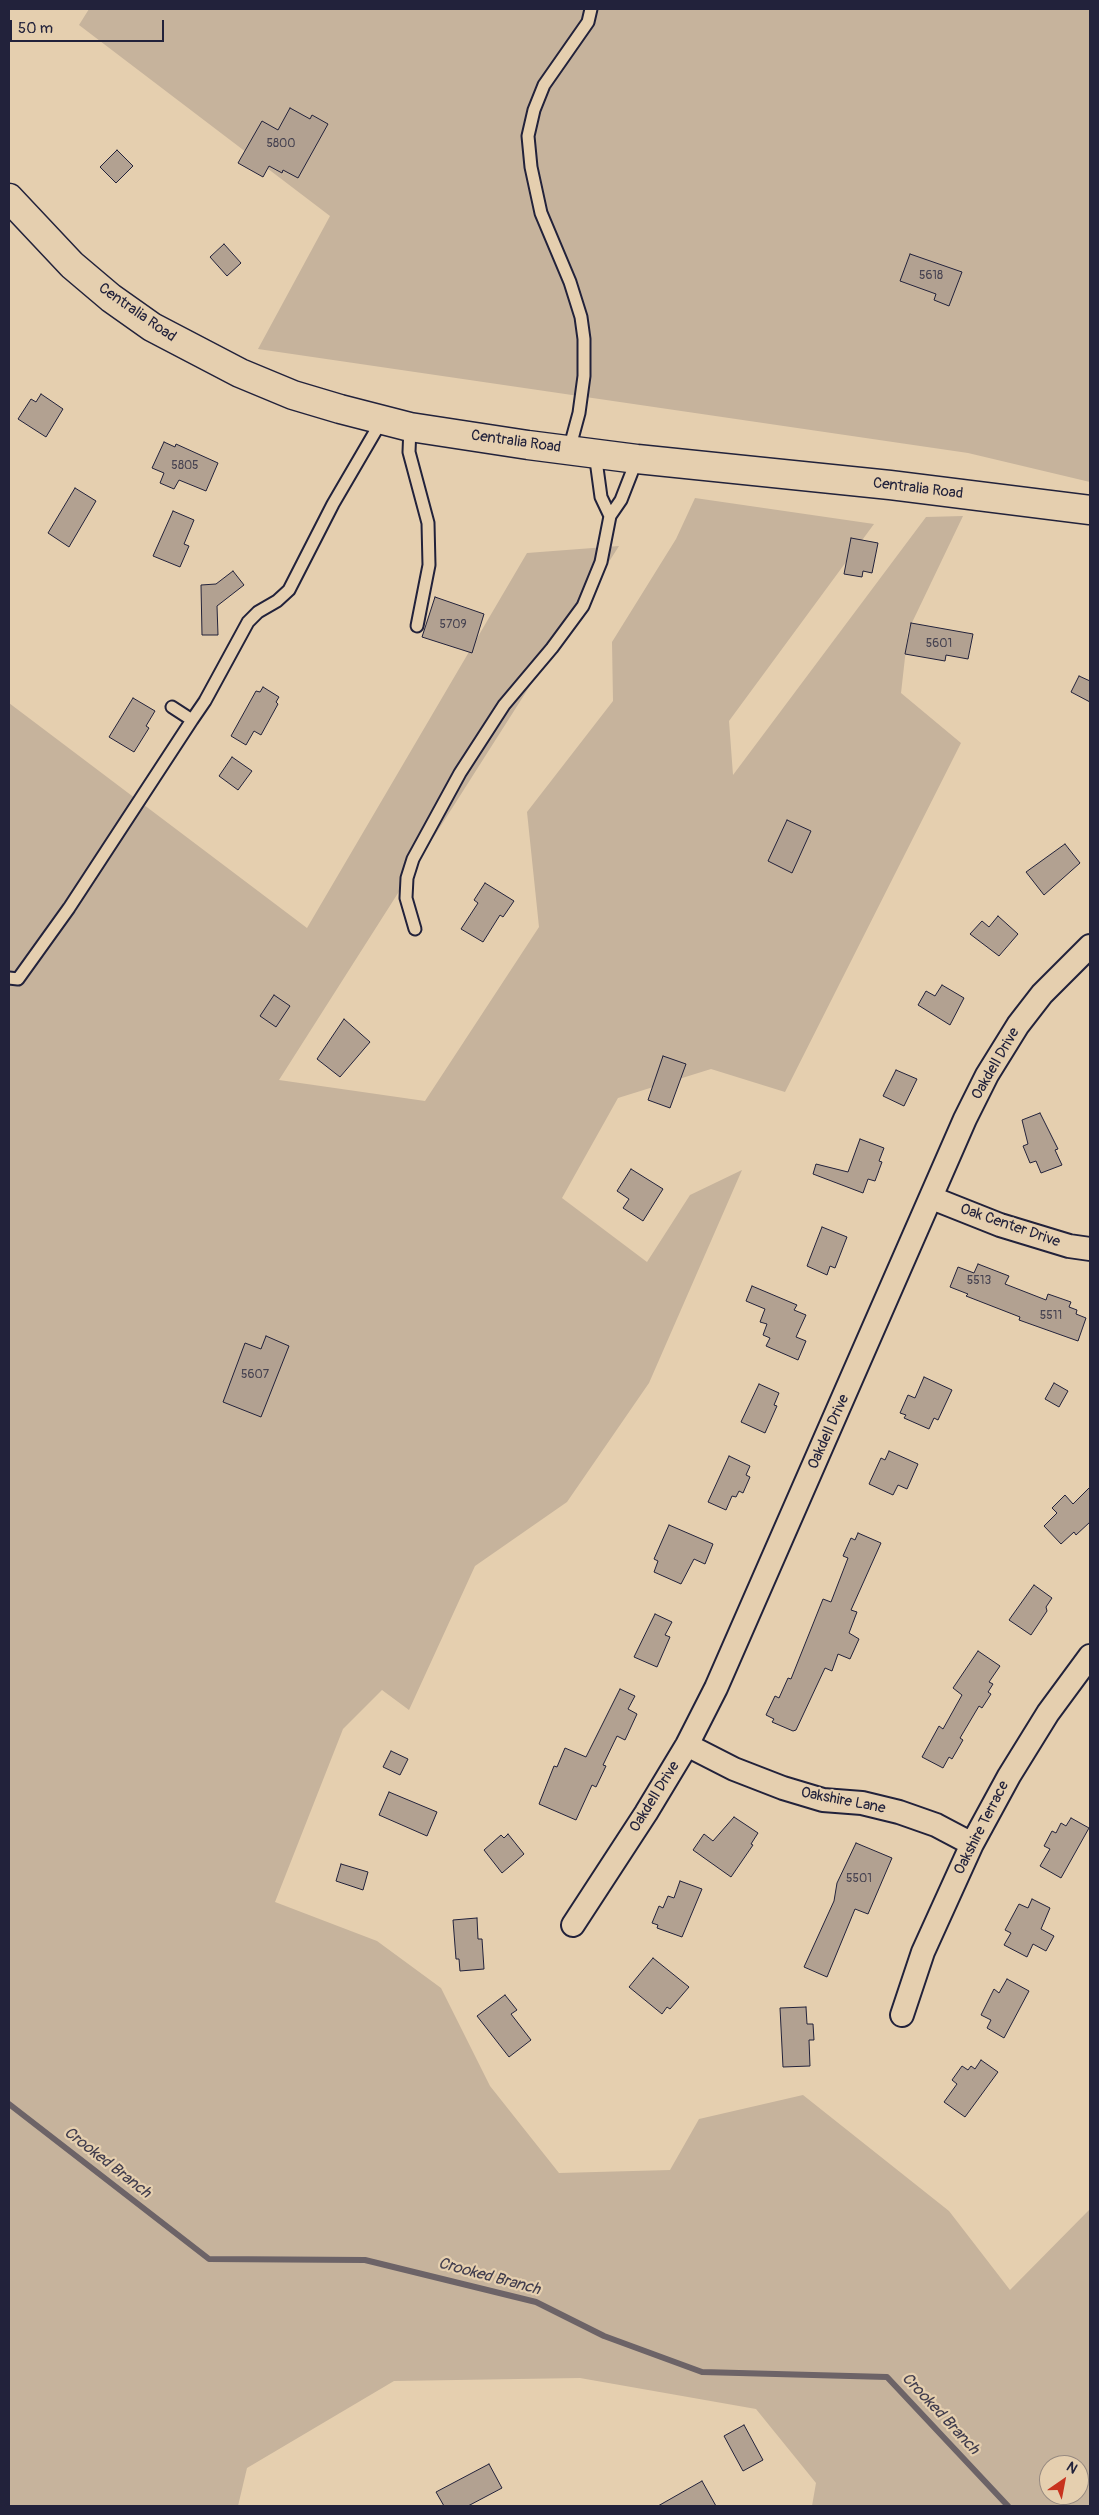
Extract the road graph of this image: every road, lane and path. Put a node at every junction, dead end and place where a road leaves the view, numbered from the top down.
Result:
1 (591, 9) edge
2 (9, 198) edge
3 (382, 420) junction
4 (410, 426) junction
5 (582, 452) junction
6 (637, 459) junction
7 (1090, 510) edge
8 (610, 516) junction
9 (417, 626) dead end
10 (172, 707) dead end
11 (192, 720) junction
12 (414, 930) dead end
13 (1090, 946) edge
14 (9, 978) edge
15 (932, 1198) junction
16 (1090, 1249) edge
17 (1090, 1656) edge
18 (687, 1745) junction
19 (972, 1844) junction
20 (573, 1925) dead end
21 (902, 2015) dead end

1 - 5 lane
2 - 3 main road, Centralia Road
3 - 4 main road, Centralia Road
3 - 11 lane
4 - 5 main road, Centralia Road
4 - 9 lane
5 - 6 main road, Centralia Road
5 - 8 lane
6 - 7 main road, Centralia Road
6 - 8 lane
8 - 12 lane
10 - 11 lane
11 - 14 lane
13 - 15 street, Oakdell Drive
15 - 16 street, Oak Center Drive
15 - 18 street, Oakdell Drive
17 - 19 street, Oakshire Terrace
18 - 19 street, Oakshire Lane
18 - 20 street, Oakdell Drive
19 - 21 street, Oakshire Terrace

